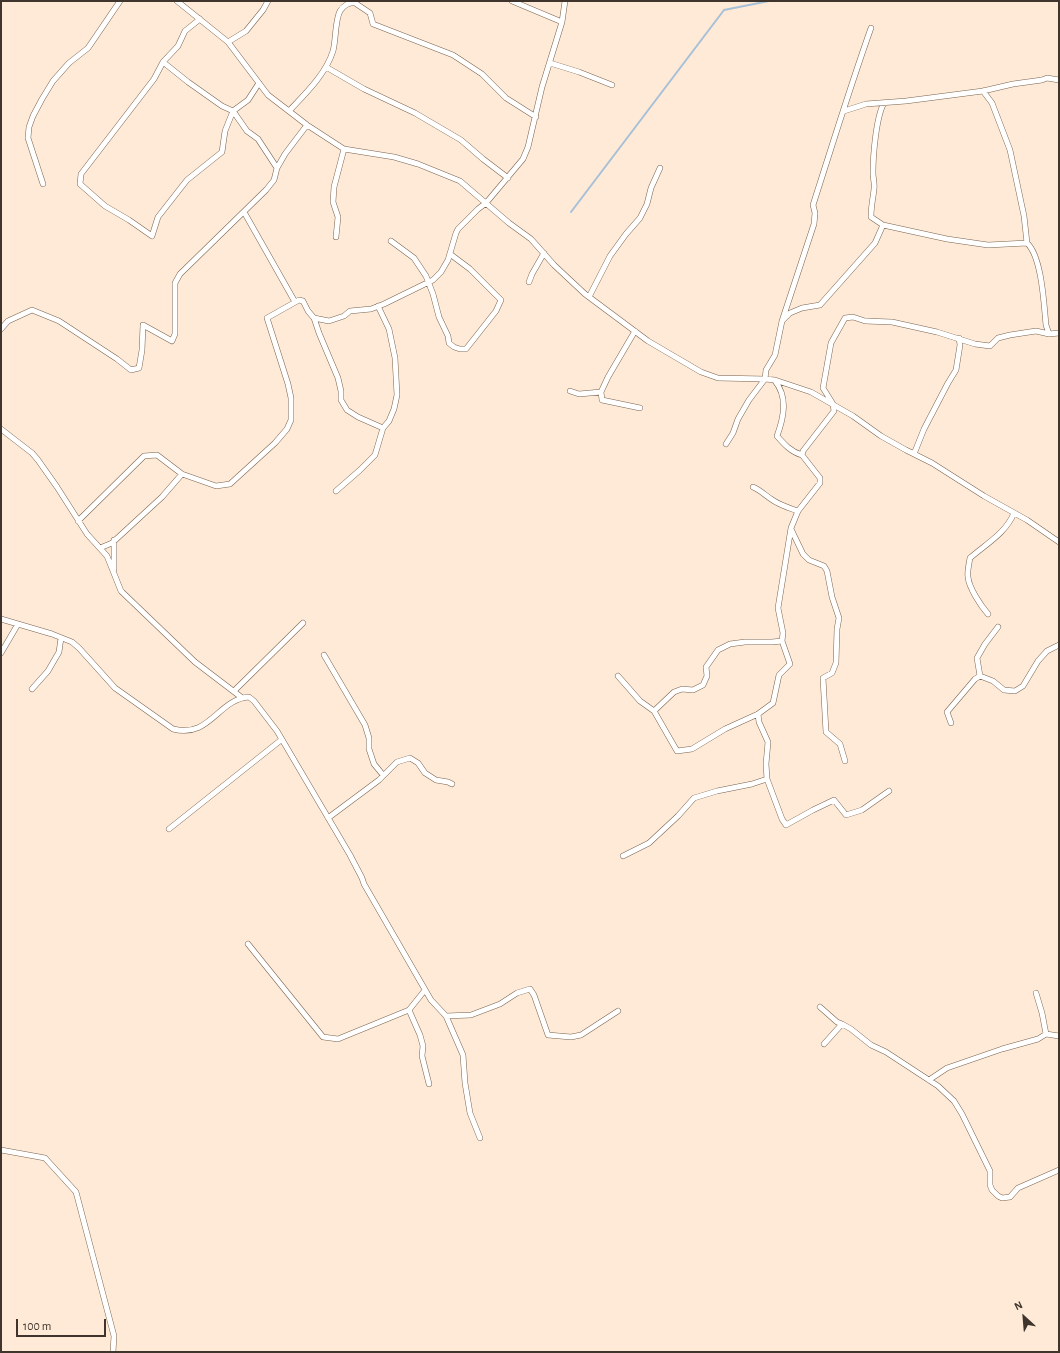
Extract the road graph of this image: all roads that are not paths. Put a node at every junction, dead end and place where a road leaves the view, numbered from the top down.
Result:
1 (120, 1) edge
2 (177, 1) edge
3 (268, 1) edge
4 (512, 1) edge
5 (565, 1) edge
6 (356, 2) edge
7 (200, 19) junction
8 (562, 22) junction
9 (871, 28) dead end
10 (228, 42) junction
11 (163, 62) junction
12 (550, 63) junction
13 (326, 67) junction
14 (1059, 80) edge
15 (259, 83) junction
16 (612, 85) dead end
17 (983, 91) junction
18 (884, 102) junction
19 (233, 111) junction
20 (289, 111) junction
21 (844, 111) junction
22 (536, 117) junction
23 (307, 125) junction
24 (344, 149) junction
25 (277, 168) junction
26 (660, 168) dead end
27 (508, 178) junction
28 (43, 184) dead end
29 (486, 203) junction
30 (244, 212) junction
31 (883, 225) junction
32 (336, 237) dead end
33 (390, 241) dead end
34 (1027, 243) junction
35 (544, 253) junction
36 (450, 254) junction
37 (429, 282) junction
38 (529, 282) dead end
39 (589, 297) junction
40 (295, 302) junction
41 (378, 306) junction
42 (314, 318) junction
43 (782, 321) junction
44 (1, 329) edge
45 (635, 331) junction
46 (1059, 333) edge
47 (1049, 334) junction
48 (959, 338) junction
49 (765, 379) junction
50 (775, 380) junction
51 (570, 391) dead end
52 (601, 392) junction
53 (833, 404) junction
54 (640, 408) dead end
55 (383, 428) junction
56 (1, 429) edge
57 (726, 444) dead end
58 (914, 454) junction
59 (802, 455) junction
60 (182, 474) junction
61 (753, 487) dead end
62 (336, 491) dead end
63 (798, 511) junction
64 (1014, 513) junction
65 (78, 522) junction
66 (791, 528) junction
67 (114, 540) junction
68 (1059, 542) edge
69 (100, 548) junction
70 (114, 572) junction
71 (988, 614) dead end
72 (1, 619) edge
73 (303, 623) dead end
74 (18, 624) junction
75 (998, 627) dead end
76 (61, 638) junction
77 (782, 641) junction
78 (1059, 644) edge
79 (1, 653) edge
80 (324, 655) dead end
81 (618, 676) dead end
82 (980, 676) junction
83 (32, 689) dead end
84 (234, 691) junction
85 (241, 697) junction
86 (654, 711) junction
87 (758, 714) junction
88 (951, 723) dead end
89 (281, 740) junction
90 (845, 761) dead end
91 (383, 776) junction
92 (767, 779) junction
93 (452, 784) dead end
94 (889, 791) dead end
95 (328, 818) junction
96 (169, 829) dead end
97 (623, 856) dead end
98 (248, 944) dead end
99 (425, 990) junction
100 (1036, 993) dead end
101 (820, 1007) dead end
102 (409, 1010) junction
103 (618, 1011) dead end
104 (446, 1016) junction
105 (842, 1024) junction
106 (1046, 1034) junction
107 (1059, 1036) edge
108 (824, 1044) dead end
109 (928, 1080) junction
110 (429, 1084) dead end
111 (480, 1138) dead end
112 (1, 1150) edge
113 (1059, 1170) edge
114 (113, 1352) edge

1 - 28 street
2 - 7 street
3 - 10 street
4 - 8 street
5 - 8 street
6 - 13 street
6 - 22 street
7 - 10 street
7 - 11 street
8 - 12 street
9 - 21 street
10 - 15 street
11 - 19 street
11 - 19 street
12 - 16 street
12 - 22 street
13 - 20 street
13 - 27 street
14 - 17 street
15 - 19 street
15 - 20 street
17 - 18 street
17 - 34 street
18 - 21 street
18 - 31 street
19 - 25 street
20 - 23 street
21 - 43 street
22 - 27 street
23 - 24 street
23 - 25 street
24 - 29 street
24 - 32 street
25 - 30 street
26 - 39 street
27 - 29 street
29 - 35 street
29 - 36 street
30 - 40 street
30 - 44 street
31 - 34 street
31 - 43 street
33 - 37 street
34 - 47 street
35 - 38 street
35 - 39 street
36 - 37 street
36 - 37 street
37 - 41 street
39 - 45 street
40 - 42 street
40 - 60 street
41 - 42 street
41 - 55 street
42 - 55 street
43 - 49 street
45 - 49 street
45 - 52 street
46 - 47 street
47 - 48 street
48 - 53 street
48 - 58 street
49 - 50 street
49 - 57 street
50 - 53 street
50 - 59 street
51 - 52 street
52 - 54 street
53 - 58 street
53 - 59 street
55 - 62 street
56 - 65 street
58 - 64 street
59 - 63 street
60 - 65 street
60 - 67 street
61 - 63 street
63 - 66 street
64 - 68 street
64 - 71 street
65 - 69 street
66 - 77 street
66 - 90 street
67 - 69 street
67 - 70 street
69 - 70 street
70 - 84 street
72 - 74 street
73 - 84 street
74 - 76 street
74 - 79 street
75 - 82 street
76 - 83 street
76 - 85 street
77 - 86 street
77 - 87 street
78 - 82 street
80 - 91 street
81 - 86 street
82 - 88 street
84 - 85 street
85 - 89 street
86 - 87 street
87 - 92 street
89 - 95 street
89 - 96 street
91 - 93 street
91 - 95 street
92 - 94 street
92 - 97 street
95 - 99 street
98 - 102 street
99 - 102 street
99 - 104 street
100 - 106 street
101 - 105 street
102 - 110 street
103 - 104 street
104 - 111 street
105 - 108 street
105 - 109 street
106 - 107 street
106 - 109 street
109 - 113 street
112 - 114 street

